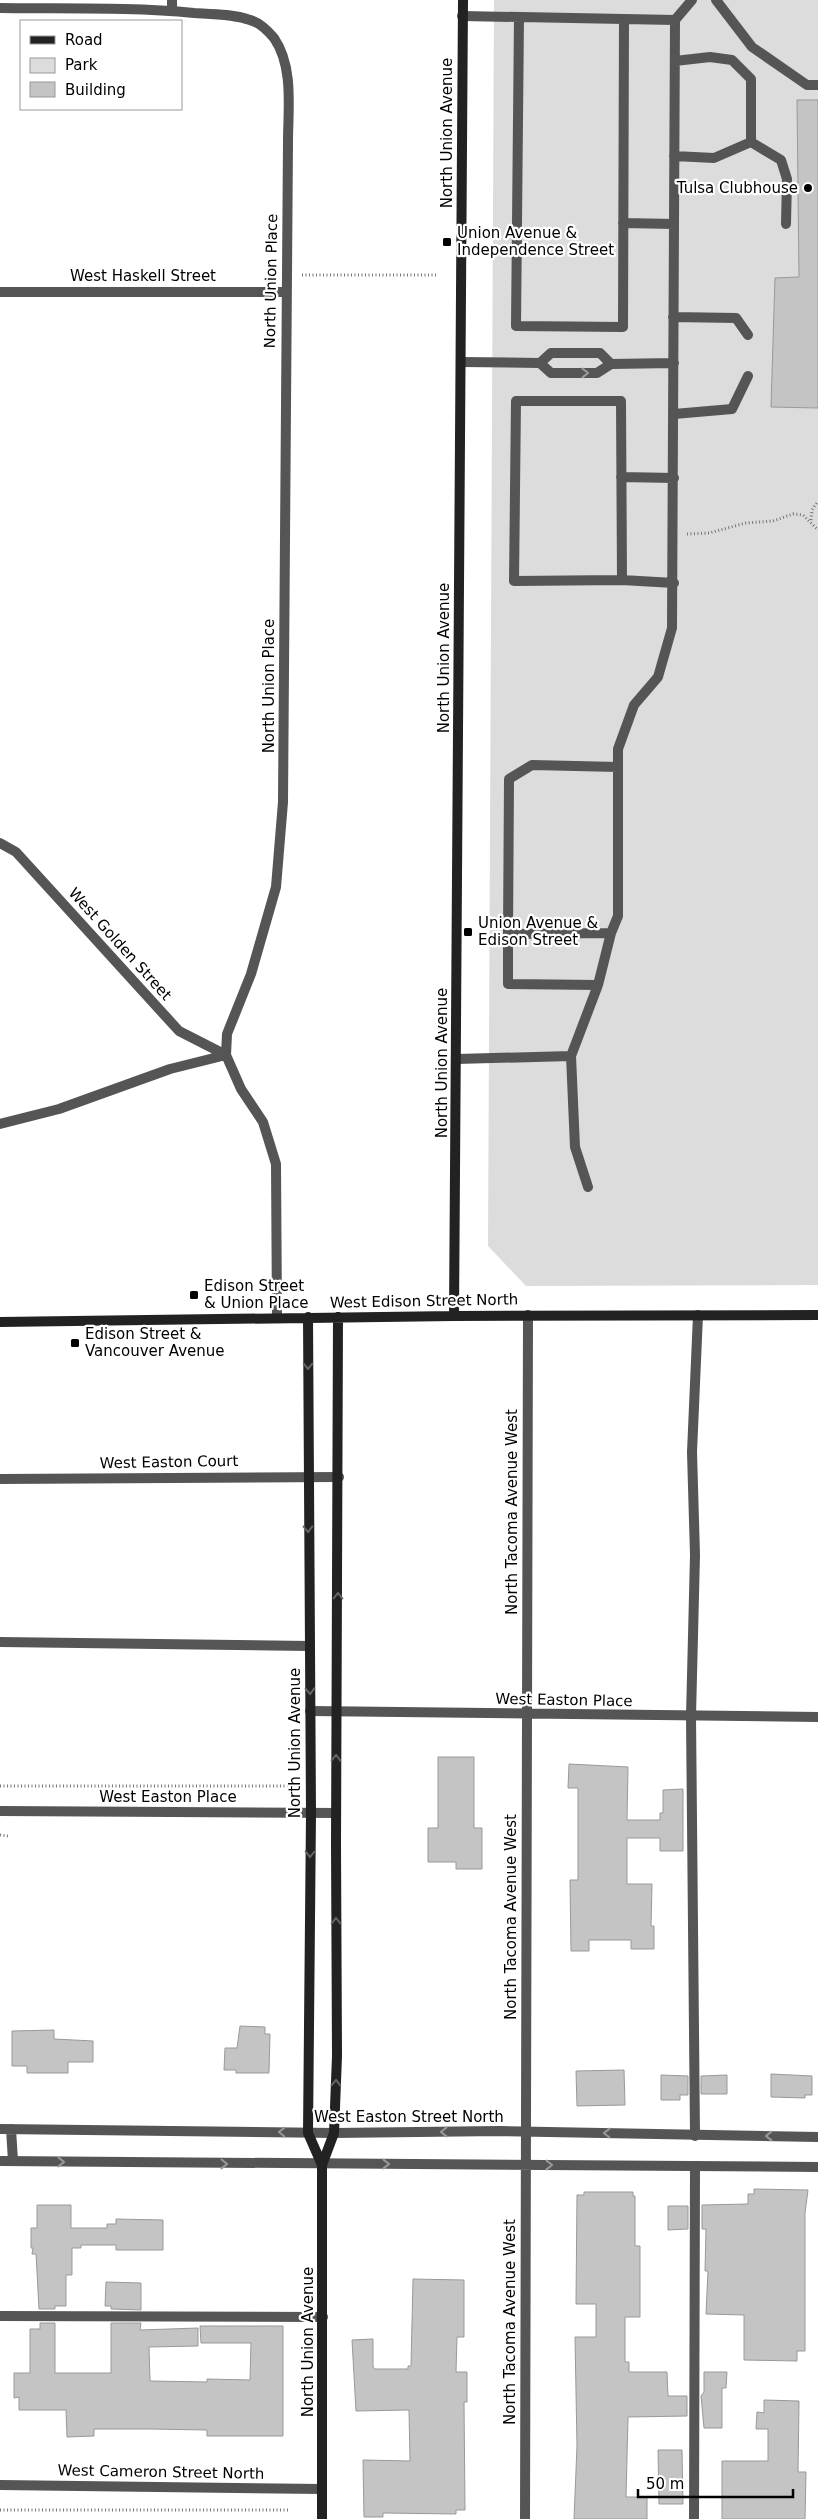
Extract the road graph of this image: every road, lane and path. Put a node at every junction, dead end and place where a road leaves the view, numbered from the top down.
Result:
1 (172, 0) edge
2 (463, 0) edge
3 (692, 0) edge
4 (716, 0) edge
5 (0, 8) edge
6 (172, 11) junction
7 (462, 16) junction
8 (519, 17) junction
9 (624, 19) junction
10 (675, 20) junction
11 (675, 61) junction
12 (818, 85) edge
13 (751, 142) junction
14 (674, 156) junction
15 (623, 223) junction
16 (674, 224) junction
17 (786, 224) dead end
18 (286, 275) junction
19 (437, 275) dead end
20 (0, 292) edge
21 (286, 292) junction
22 (674, 317) junction
23 (748, 335) dead end
24 (461, 362) junction
25 (540, 363) junction
26 (674, 363) junction
27 (610, 364) junction
28 (748, 376) dead end
29 (674, 414) junction
30 (621, 477) junction
31 (674, 478) junction
32 (818, 501) edge
33 (811, 521) junction
34 (818, 530) edge
35 (674, 534) junction
36 (622, 580) junction
37 (674, 583) junction
38 (618, 767) junction
39 (0, 843) edge
40 (610, 933) junction
41 (508, 934) junction
42 (598, 985) junction
43 (226, 1055) junction
44 (571, 1056) junction
45 (457, 1059) junction
46 (0, 1124) edge
47 (588, 1187) dead end
48 (818, 1314) edge
49 (528, 1315) junction
50 (698, 1315) junction
51 (454, 1316) junction
52 (308, 1317) junction
53 (338, 1317) junction
54 (277, 1318) junction
55 (0, 1322) edge
56 (307, 1476) junction
57 (339, 1477) junction
58 (0, 1479) edge
59 (0, 1642) edge
60 (309, 1646) junction
61 (310, 1711) junction
62 (337, 1711) junction
63 (526, 1714) junction
64 (691, 1716) junction
65 (818, 1718) edge
66 (0, 1786) edge
67 (301, 1786) dead end
68 (0, 1811) edge
69 (311, 1813) junction
70 (336, 1813) junction
71 (0, 1835) edge
72 (8, 1836) dead end
73 (0, 2129) edge
74 (12, 2129) junction
75 (526, 2132) junction
76 (308, 2133) junction
77 (334, 2133) junction
78 (695, 2136) junction
79 (818, 2137) edge
80 (0, 2161) edge
81 (13, 2161) junction
82 (322, 2165) junction
83 (526, 2165) junction
84 (695, 2166) junction
85 (818, 2167) edge
86 (0, 2316) edge
87 (323, 2317) junction
88 (0, 2485) edge
89 (322, 2489) junction
90 (0, 2510) edge
91 (290, 2510) dead end
92 (322, 2519) edge
93 (524, 2519) edge
94 (694, 2519) edge

1 - 6 street
2 - 7 street, North Union Avenue
3 - 10 street
4 - 12 street
5 - 6 street
6 - 18 street, North Union Place
7 - 8 street
7 - 24 street, North Union Avenue
8 - 9 street
8 - 15 street
9 - 10 street
9 - 15 street
10 - 11 street
11 - 13 street
11 - 14 street
13 - 14 street
13 - 17 street
14 - 16 street
15 - 16 street
16 - 22 street
18 - 19 path
18 - 21 street, North Union Place
20 - 21 street, West Haskell Street
21 - 43 street, North Union Place
22 - 23 street
22 - 26 street
24 - 25 street
24 - 45 street, North Union Avenue
25 -> 27 street
25 - 27 street
26 - 27 street
26 - 29 street
28 - 29 street
29 - 31 street
30 - 31 street
30 - 36 street
30 - 36 street
31 - 35 street
32 - 33 path
33 - 34 path
33 - 35 path
35 - 37 street
36 - 37 street
37 - 38 street
38 - 40 street
38 - 41 street
39 - 43 street, West Golden Street
40 - 41 street
40 - 42 street
41 - 42 street
42 - 44 street
43 - 46 street
43 - 54 street, North Union Place
44 - 45 street
44 - 47 street
45 - 51 street, North Union Avenue
48 - 50 street, West Edison Street North
49 - 50 street, West Edison Street North
49 - 51 street, West Edison Street North
49 - 63 street, North Tacoma Avenue West
50 - 64 street
51 - 53 street, West Edison Street North
52 - 53 street, West Edison Street North
52 - 54 street, West Edison Street North
52 -> 56 street, North Union Avenue
53 - 57 street, North Union Avenue
54 - 55 street, West Edison Street North
56 - 57 street, West Easton Court
56 - 58 street, West Easton Court
56 -> 60 street, North Union Avenue
62 -> 57 street, North Union Avenue
59 - 60 street
60 -> 61 street, North Union Avenue
61 - 62 street, West Easton Place
61 - 69 street, North Union Avenue
62 - 63 street, West Easton Place
70 -> 62 street, North Union Avenue
63 - 64 street, West Easton Place
63 - 75 street, North Tacoma Avenue West
64 - 65 street, West Easton Place
64 - 78 street
66 - 67 path
68 - 69 street, West Easton Place
69 - 70 street, West Easton Place
69 -> 76 street, North Union Avenue
77 -> 70 street, North Union Avenue
71 - 72 path
73 - 74 street, West Easton Street North
76 -> 74 street, West Easton Street North
74 - 81 street
75 -> 77 street, West Easton Street North
78 -> 75 street, West Easton Street North
75 - 83 street, North Tacoma Avenue West
76 - 77 street, West Easton Street North
76 - 82 street, North Union Avenue
77 - 82 street, North Union Avenue
79 -> 78 street, West Easton Street North
80 - 81 street
81 -> 82 street
82 -> 83 street
82 - 87 street, North Union Avenue
83 -> 84 street
83 - 93 street, North Tacoma Avenue West
84 - 85 street
84 - 94 street
86 - 87 street
87 - 89 street, North Union Avenue
88 - 89 street, West Cameron Street North
89 - 92 street, North Union Avenue
90 - 91 path

